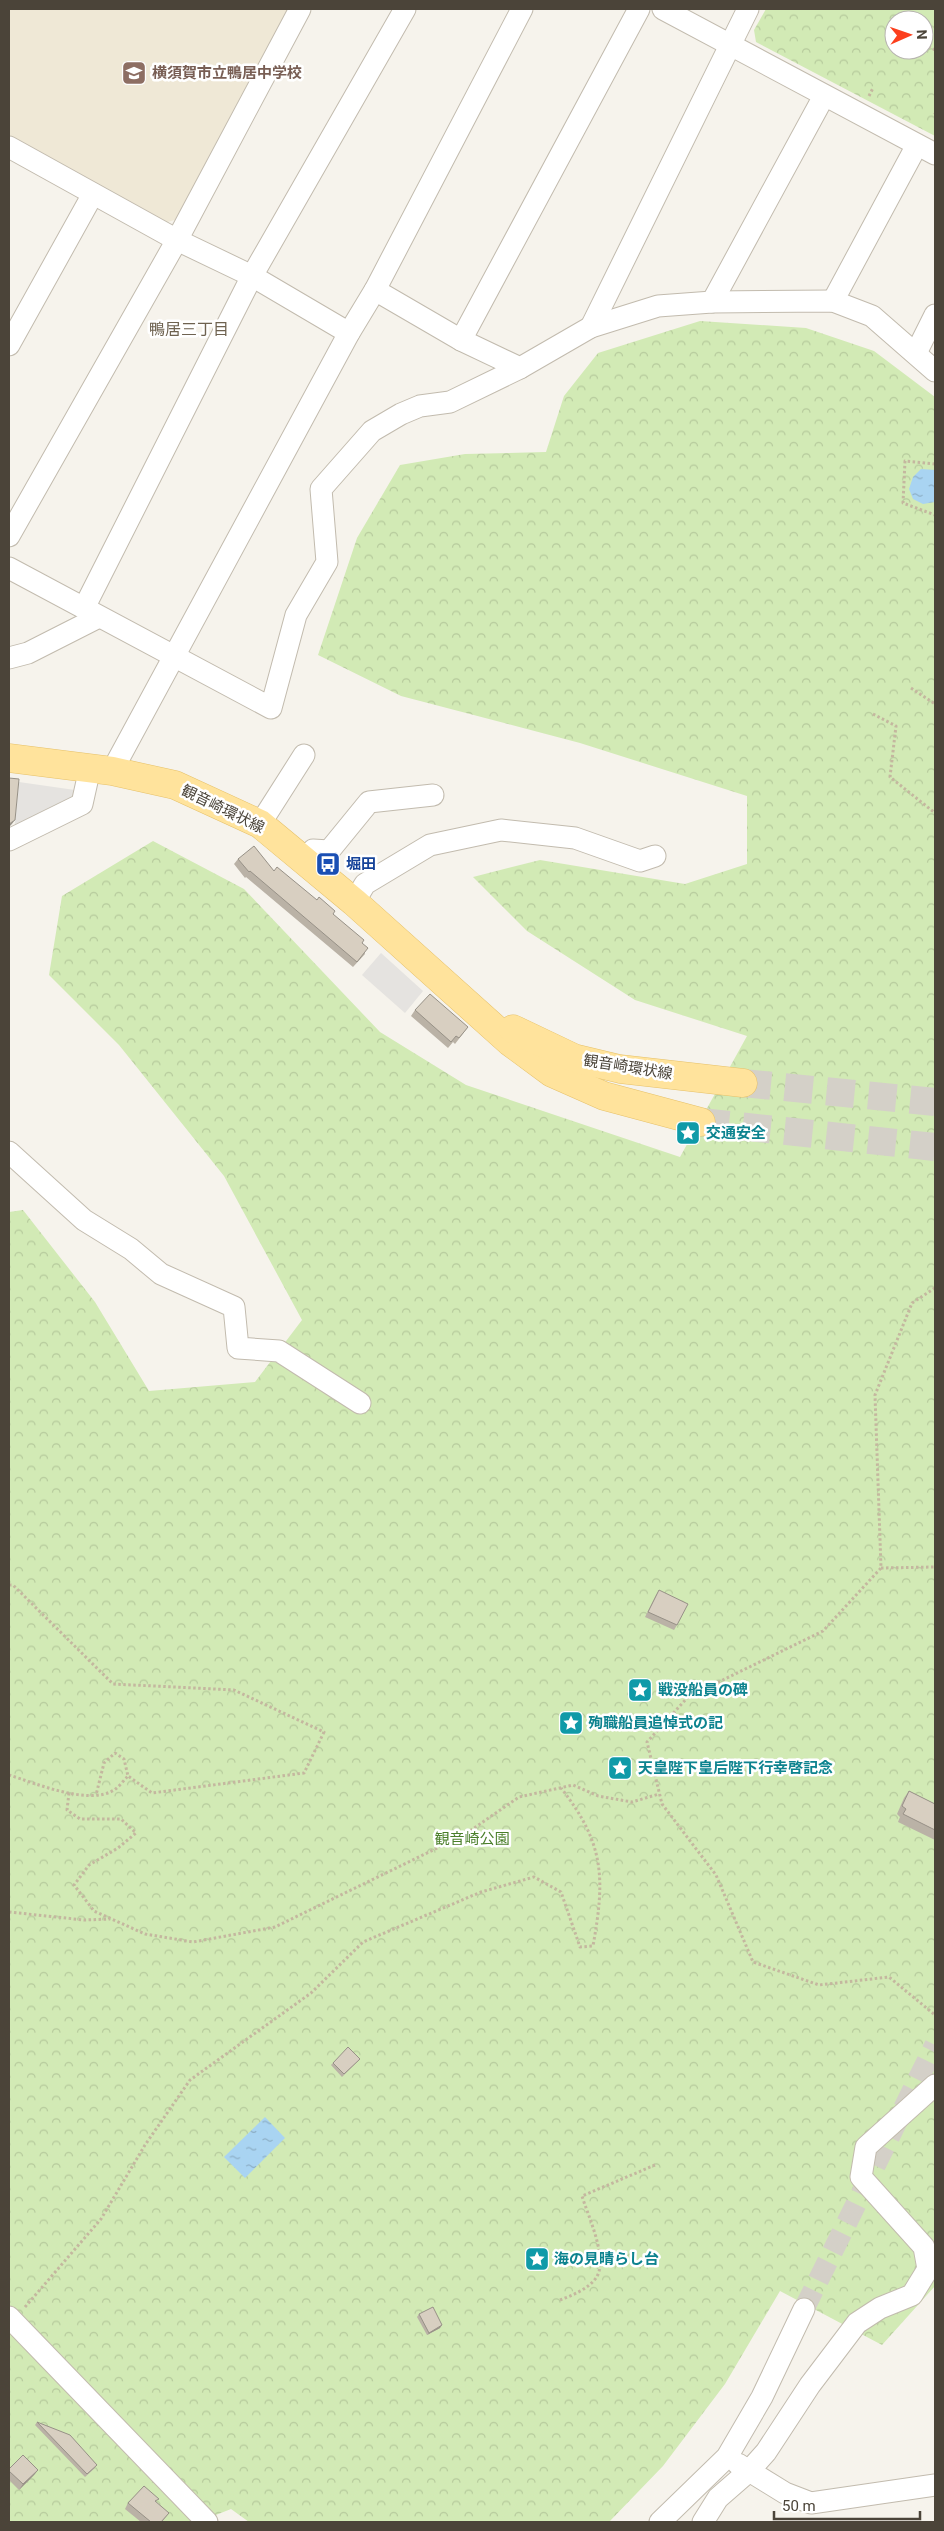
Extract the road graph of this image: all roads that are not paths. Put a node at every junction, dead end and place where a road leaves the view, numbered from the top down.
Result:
1 (300, 9) edge
2 (405, 9) edge
3 (522, 9) edge
4 (639, 9) edge
5 (663, 9) edge
6 (748, 9) edge
7 (731, 47) junction
8 (824, 96) junction
9 (9, 147) edge
10 (926, 150) edge
11 (93, 194) junction
12 (177, 240) junction
13 (252, 276) junction
14 (375, 290) junction
15 (833, 301) junction
16 (712, 302) junction
17 (935, 314) edge
18 (591, 327) junction
19 (349, 333) junction
20 (461, 340) junction
21 (9, 345) edge
22 (916, 353) junction
23 (520, 368) junction
24 (935, 371) edge
25 (9, 536) edge
26 (9, 568) edge
27 (92, 612) junction
28 (173, 656) junction
29 (9, 658) edge
30 (304, 755) dead end
31 (9, 758) edge
32 (101, 770) junction
33 (434, 795) dead end
34 (260, 824) junction
35 (9, 840) edge
36 (655, 856) dead end
37 (305, 861) junction
38 (354, 902) junction
39 (466, 1002) junction
40 (743, 1083) tunnel mouth
41 (701, 1122) tunnel mouth
42 (9, 1152) edge
43 (360, 1403) dead end
44 (935, 2085) edge
45 (804, 2309) tunnel mouth
46 (11, 2319) edge
47 (727, 2457) junction
48 (749, 2471) junction
49 (935, 2485) edge
50 (207, 2522) edge
51 (660, 2522) edge
52 (703, 2522) edge

1 - 12 street
2 - 13 street
3 - 14 street
4 - 20 street
5 - 7 street
6 - 7 street
7 - 8 street
7 - 18 street
8 - 10 street
8 - 16 street
9 - 11 street
10 - 15 street
11 - 12 street
11 - 21 street
12 - 13 street
12 - 25 street
13 - 19 street
13 - 27 street
14 - 19 street
14 - 20 street
15 - 16 street
15 - 22 street
16 - 18 street
17 - 22 street
18 - 23 street
19 - 28 street
20 - 23 street
22 - 24 street
23 - 28 street
26 - 27 street
27 - 28 street
27 - 29 street
28 - 32 street
30 - 34 street
31 - 32 main road, 観音崎環状線
32 - 34 main road, 観音崎環状線
32 - 35 street
33 - 37 street
34 - 37 main road, 観音崎環状線
36 - 38 street
37 - 38 main road, 観音崎環状線
38 - 39 main road, 観音崎環状線
39 - 40 main road, 観音崎環状線
39 - 41 main road, 観音崎環状線
42 - 43 street
44 - 48 street
45 - 47 street
46 - 50 street
47 - 48 street
47 - 51 street
48 - 49 street
48 - 52 street

